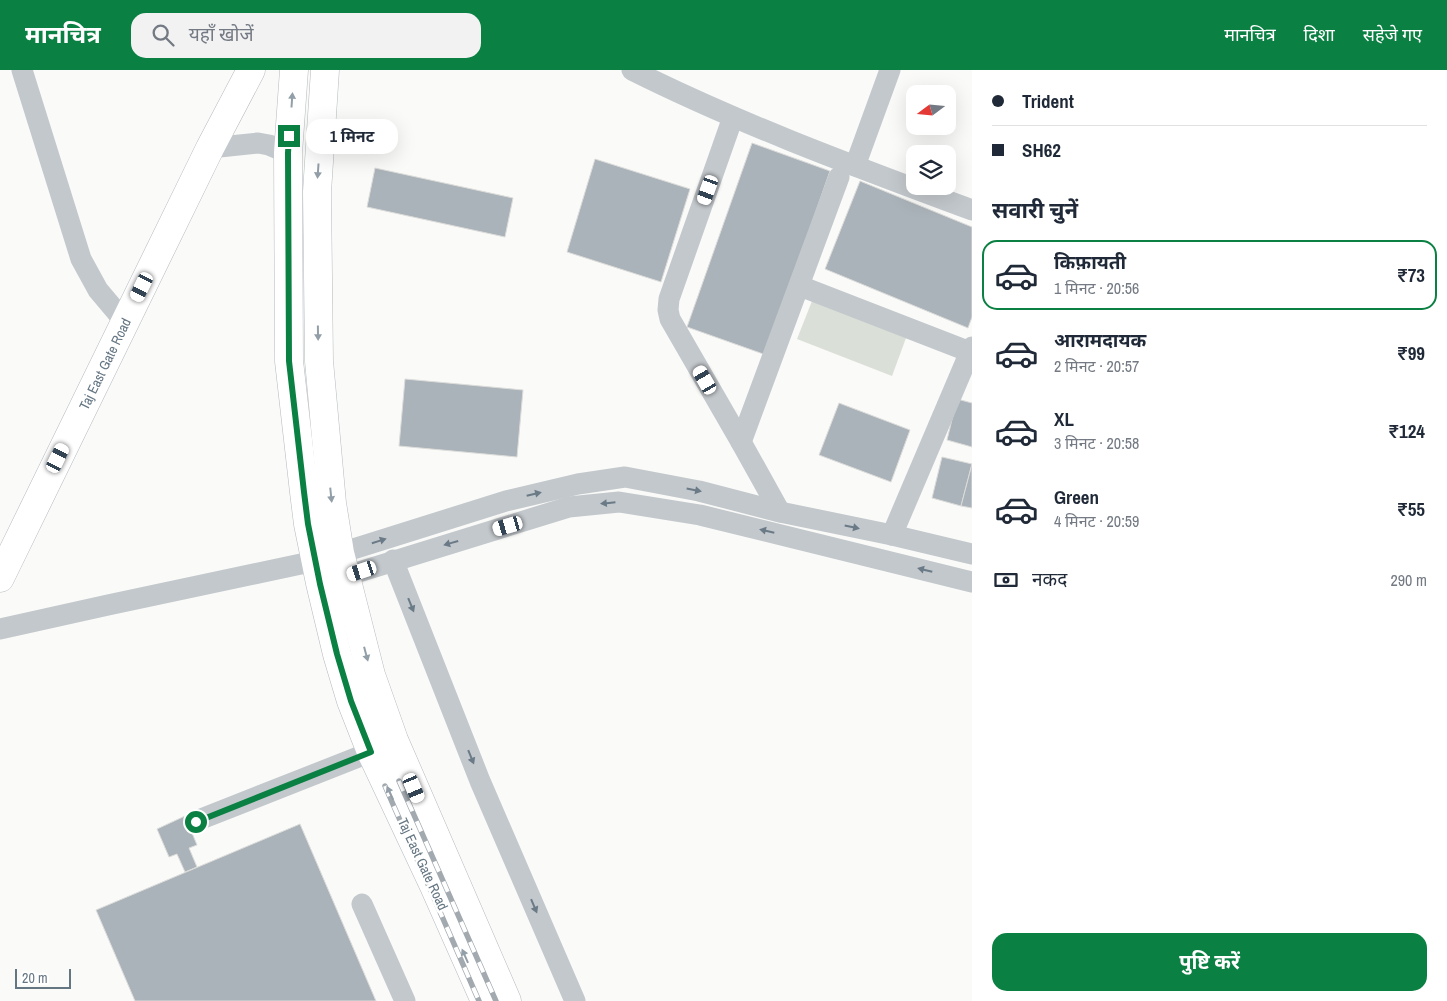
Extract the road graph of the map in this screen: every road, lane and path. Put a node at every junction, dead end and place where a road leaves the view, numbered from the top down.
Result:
1 (22, 70) edge
2 (251, 70) edge
3 (294, 70) edge
4 (325, 70) edge
5 (632, 70) edge
6 (890, 70) edge
7 (734, 117) junction
8 (210, 148) junction
9 (288, 153) junction
10 (847, 171) junction
11 (972, 210) edge
12 (800, 286) junction
13 (125, 322) junction
14 (971, 350) edge
15 (965, 383) edge
16 (741, 442) junction
17 (780, 512) junction
18 (892, 535) junction
19 (972, 554) edge
20 (393, 560) junction
21 (330, 568) junction
22 (0, 578) edge
23 (972, 582) edge
24 (0, 629) edge
25 (371, 752) junction
26 (196, 822) dead end
27 (362, 904) dead end
28 (405, 1001) edge
29 (485, 1001) edge
30 (506, 1001) edge
31 (576, 1001) edge

1 - 13 street
2 - 8 main road, Taj East Gate Road
9 -> 3 main road
4 -> 21 main road
5 - 7 street
6 - 10 street
7 - 10 street
7 - 16 street
8 - 9 street
8 - 13 main road, Taj East Gate Road
9 - 21 main road
10 - 11 street
10 - 12 street
12 - 14 street
12 - 16 street
13 - 22 main road, Taj East Gate Road
14 - 15 street
15 - 18 street
16 - 17 street
17 -> 18 street
21 -> 17 street
18 - 19 street
20 - 21 street
23 -> 20 street
20 -> 31 street
21 - 24 street
21 - 25 main road, Taj East Gate Road
21 -> 30 main road
25 - 26 street
29 -> 25 main road, Taj East Gate Road
27 - 28 street

